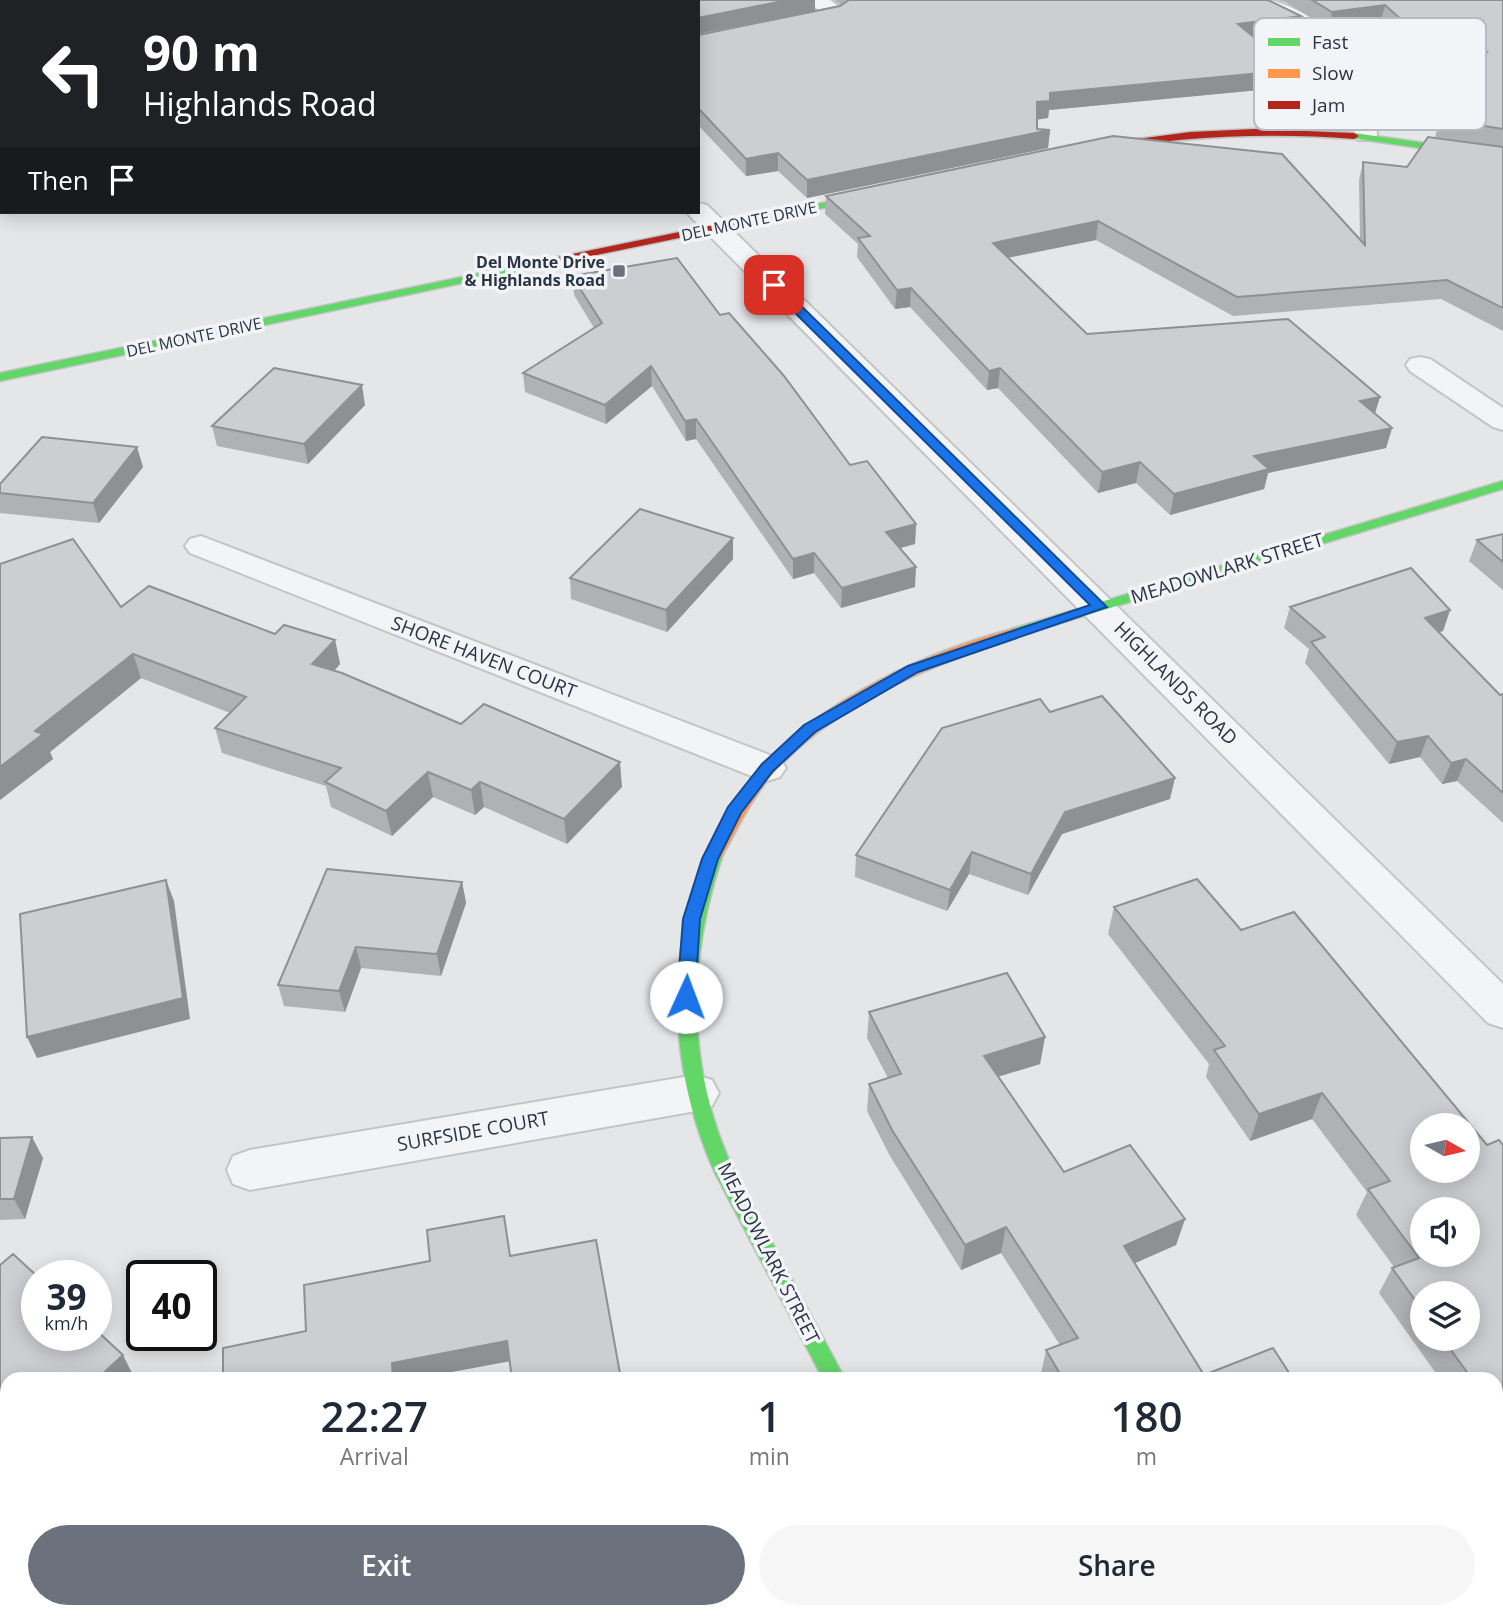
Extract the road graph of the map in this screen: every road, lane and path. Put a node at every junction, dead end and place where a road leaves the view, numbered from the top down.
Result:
1 (816, 0) edge
2 (1253, 0) edge
3 (1290, 18) edge
4 (700, 43) edge
5 (1365, 130) edge
6 (1366, 135) junction
7 (1071, 153) edge
8 (1503, 157) edge
9 (894, 191) edge
10 (707, 219) edge
11 (1420, 365) dead end
12 (0, 377) edge
13 (1503, 421) edge
14 (1503, 485) edge
15 (201, 546) dead end
16 (1100, 607) junction
17 (768, 768) junction
18 (1503, 1011) edge
19 (696, 1093) junction
20 (250, 1170) dead end
21 (830, 1372) edge

1 - 4 street
2 - 3 street
5 - 6 street
6 - 7 street
6 - 8 street
9 - 10 street, DEL MONTE DRIVE
10 - 12 street, DEL MONTE DRIVE
10 - 16 street, HIGHLANDS ROAD
11 - 13 street
14 - 16 street, MEADOWLARK STREET
15 - 17 street, SHORE HAVEN COURT
16 - 17 street, MEADOWLARK STREET
16 - 18 street, HIGHLANDS ROAD
17 - 19 street, MEADOWLARK STREET
19 - 20 street, SURFSIDE COURT
19 - 21 street, MEADOWLARK STREET

